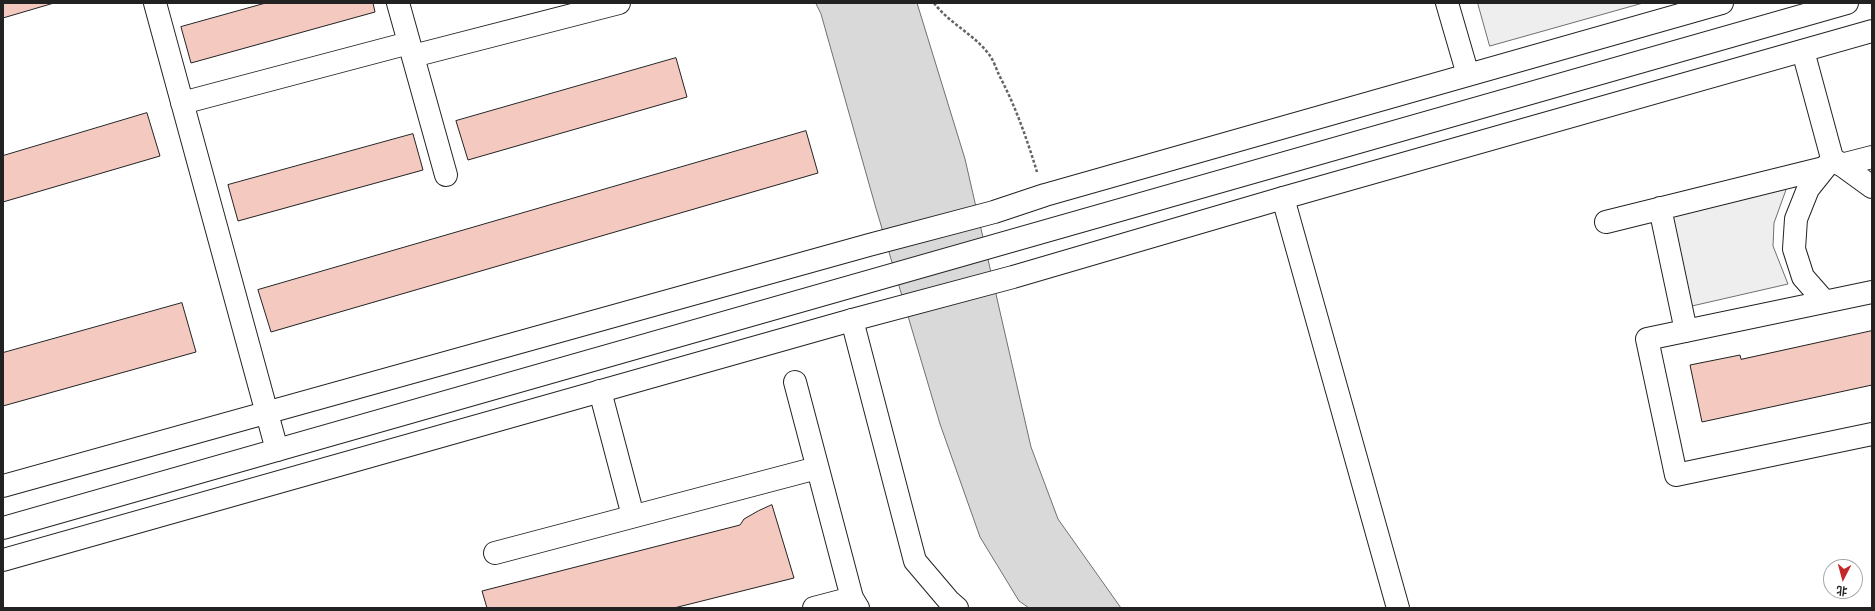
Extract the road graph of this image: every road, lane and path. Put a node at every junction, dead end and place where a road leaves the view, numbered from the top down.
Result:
1 (155, 3) edge
2 (398, 3) edge
3 (619, 3) edge
4 (934, 3) edge
5 (1447, 3) edge
6 (1722, 3) edge
7 (1847, 3) edge
8 (1872, 31) edge
9 (411, 50) junction
10 (1803, 51) junction
11 (1468, 75) junction
12 (182, 103) junction
13 (1872, 157) edge
14 (1832, 164) junction
15 (446, 175) dead end
16 (1872, 187) edge
17 (1045, 195) junction
18 (1283, 198) junction
19 (1660, 208) junction
20 (1606, 222) dead end
21 (1872, 292) edge
22 (1825, 302) junction
23 (852, 320) junction
24 (1686, 331) junction
25 (795, 382) dead end
26 (600, 391) junction
27 (267, 413) junction
28 (1872, 434) edge
29 (277, 450) junction
30 (817, 468) junction
31 (3, 486) edge
32 (633, 516) junction
33 (3, 528) edge
34 (495, 553) dead end
35 (3, 560) edge
36 (855, 603) edge
37 (814, 608) edge
38 (957, 608) edge
39 (1398, 608) edge

1 - 12 main road
2 - 9 main road
3 - 9 main road
4 - 17 path
5 - 11 main road
6 - 11 main road
7 - 29 main road
8 - 10 main road
9 - 12 main road
9 - 15 main road
10 - 14 main road
10 - 18 main road
11 - 17 main road
12 - 27 main road
13 - 14 main road
14 - 16 main road
14 - 19 main road
14 - 22 main road
17 - 27 main road
18 - 23 main road
18 - 39 main road
19 - 20 main road
19 - 24 main road
21 - 22 main road
22 - 24 main road
23 - 26 main road
23 - 38 main road
24 - 28 main road
25 - 30 main road
26 - 32 main road
26 - 35 main road
27 - 29 main road
27 - 31 main road
29 - 33 main road
30 - 32 main road
30 - 36 main road
32 - 34 main road
36 - 37 main road

